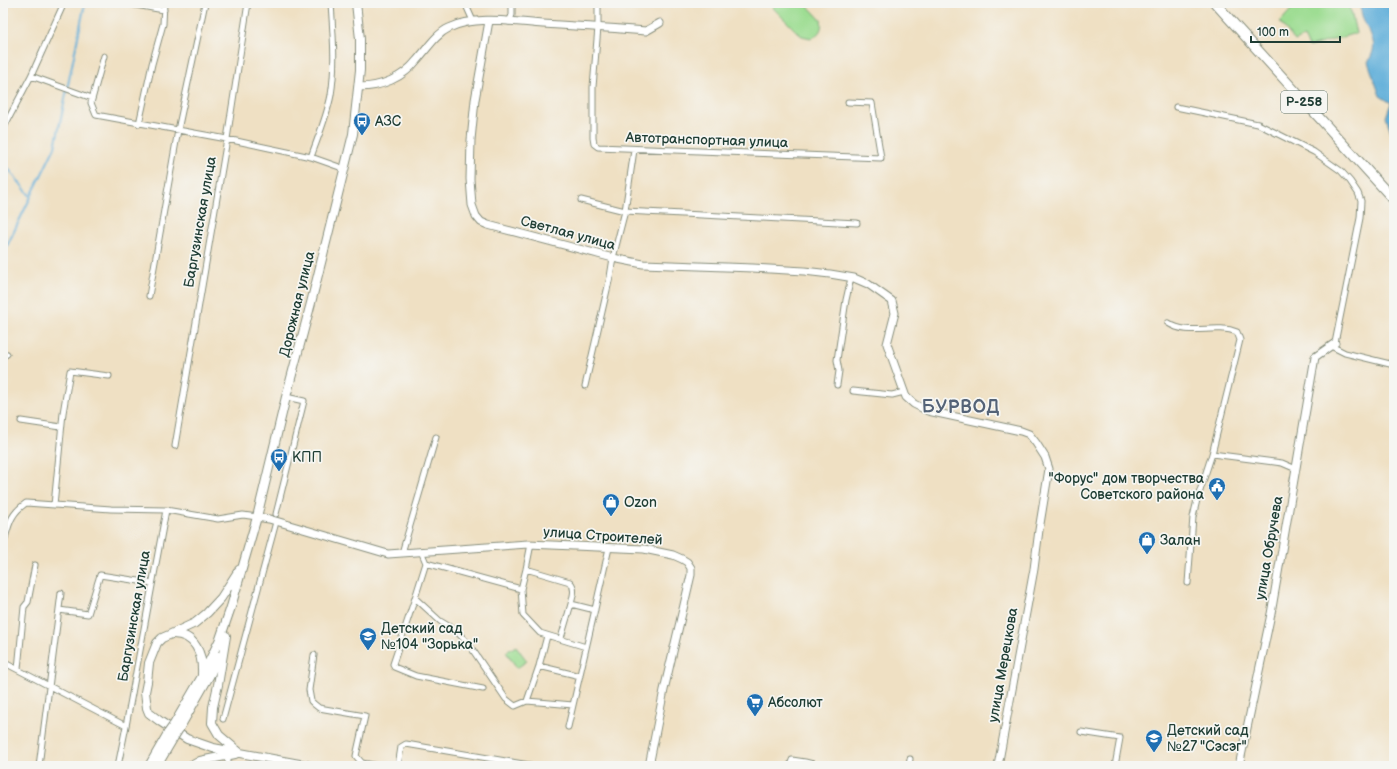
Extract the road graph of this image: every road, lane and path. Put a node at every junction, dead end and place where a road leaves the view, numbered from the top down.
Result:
1 (64, 3) edge
2 (164, 3) edge
3 (205, 3) edge
4 (248, 3) edge
5 (331, 3) edge
6 (356, 3) edge
7 (465, 3) edge
8 (512, 3) edge
9 (598, 3) edge
10 (1215, 3) edge
11 (130, 4) dead end
12 (164, 10) junction
13 (473, 21) junction
14 (489, 21) junction
15 (509, 22) junction
16 (660, 23) dead end
17 (598, 27) junction
18 (104, 56) dead end
19 (31, 76) junction
20 (359, 87) junction
21 (92, 98) junction
22 (848, 102) dead end
23 (1176, 107) dead end
24 (139, 124) junction
25 (3, 129) edge
26 (178, 130) junction
27 (227, 139) junction
28 (634, 150) junction
29 (311, 157) junction
30 (345, 169) junction
31 (581, 200) dead end
32 (1394, 200) edge
33 (625, 212) junction
34 (857, 223) dead end
35 (613, 258) junction
36 (852, 278) junction
37 (148, 296) dead end
38 (1168, 323) dead end
39 (1333, 345) junction
40 (1394, 365) edge
41 (109, 376) dead end
42 (837, 385) dead end
43 (585, 386) dead end
44 (853, 391) dead end
45 (904, 392) junction
46 (286, 396) junction
47 (21, 421) dead end
48 (61, 427) junction
49 (436, 437) dead end
50 (175, 446) dead end
51 (1212, 454) junction
52 (1296, 469) junction
53 (54, 505) junction
54 (166, 510) junction
55 (257, 517) junction
56 (276, 518) junction
57 (531, 544) junction
58 (3, 545) edge
59 (609, 548) junction
60 (422, 551) junction
61 (402, 553) junction
62 (246, 559) junction
63 (426, 563) junction
64 (35, 565) dead end
65 (526, 569) junction
66 (152, 583) junction
67 (1188, 583) dead end
68 (521, 589) junction
69 (61, 593) dead end
70 (415, 598) junction
71 (571, 604) junction
72 (232, 607) junction
73 (59, 610) junction
74 (595, 610) junction
75 (169, 634) junction
76 (226, 636) junction
77 (547, 636) junction
78 (561, 638) junction
79 (586, 647) junction
80 (314, 655) dead end
81 (3, 662) edge
82 (539, 666) junction
83 (18, 669) junction
84 (580, 676) junction
85 (201, 678) junction
86 (49, 686) junction
87 (483, 690) dead end
88 (527, 701) junction
89 (573, 705) junction
90 (223, 719) dead end
91 (126, 726) junction
92 (176, 727) junction
93 (568, 728) dead end
94 (1082, 732) dead end
95 (171, 735) junction
96 (240, 753) junction
97 (228, 755) junction
98 (910, 759) dead end
99 (39, 766) edge
100 (118, 766) edge
101 (149, 766) edge
102 (157, 766) edge
103 (191, 766) edge
104 (228, 766) edge
105 (310, 766) edge
106 (379, 766) edge
107 (398, 766) edge
108 (535, 766) edge
109 (649, 766) edge
110 (790, 766) edge
111 (821, 766) edge
112 (909, 766) edge
113 (998, 766) edge
114 (1115, 766) edge
115 (1239, 766) edge

1 - 19 street
2 - 12 street
3 - 26 street
4 - 27 street, Баргузинская улица
5 - 29 street
6 - 20 main road, Дорожная улица
7 - 13 street
8 - 15 street
9 - 17 street, Автотранспортная улица
10 - 32 highway, Р-258
11 - 12 street
12 - 24 street
13 - 14 street
13 - 20 street
14 - 15 street
14 - 35 street, Светлая улица
15 - 17 street
16 - 17 street
17 - 28 street, Автотранспортная улица
18 - 21 street
19 - 21 street
19 - 25 street
20 - 30 main road, Дорожная улица
21 - 24 street
22 - 28 street, Автотранспортная улица
23 - 39 street
24 - 26 street
26 - 27 street
26 - 37 street
27 - 29 street
27 - 50 street, Баргузинская улица
28 - 33 street
29 - 30 street
30 - 46 main road, Дорожная улица
31 - 33 street
33 - 34 street
33 - 35 street
35 - 36 street, Светлая улица
35 - 43 street
36 - 42 street
36 - 45 street, Светлая улица
38 - 51 street
39 - 40 street
39 - 52 street, улица Обручева
41 - 48 street
44 - 45 street
45 - 113 street, улица Мерецкова
46 - 55 main road, Дорожная улица
46 - 56 street
47 - 48 street
48 - 53 street
49 - 61 street
51 - 52 street
51 - 67 street
52 - 115 street, улица Обручева
53 - 54 street
53 - 58 street
54 - 55 street
54 - 66 street, Баргузинская улица
55 - 56 street, улица Строителей
55 - 62 main road, Дорожная улица
56 - 61 street, улица Строителей
56 - 90 street
57 - 59 street, улица Строителей
57 - 60 street, улица Строителей
57 - 65 street
59 - 74 street
59 - 109 street, улица Строителей
60 - 61 street, улица Строителей
60 - 63 street
62 - 72 main road, Дорожная улица
62 - 75 main road
63 - 68 street
63 - 70 street
64 - 83 street
65 - 68 street
65 - 71 street
66 - 73 street
66 - 91 street, Баргузинская улица
68 - 77 street
69 - 73 street
70 - 87 street
70 - 88 street
71 - 74 street
71 - 78 street
72 - 76 main road, Дорожная улица
72 - 85 main road, Дорожная улица
73 - 86 street
74 - 79 street
75 - 85 main road
75 - 96 main road
76 - 92 main road, Дорожная улица
76 - 96 main road
77 - 78 street
77 - 82 street
78 - 79 street
79 - 84 street
80 - 106 street
81 - 83 street
82 - 84 street
82 - 88 street
83 - 86 street
84 - 89 street
85 - 92 main road, Дорожная улица
86 - 91 street
86 - 99 street
88 - 89 street
89 - 93 street
91 - 100 street, Баргузинская улица
92 - 95 main road, bridge
94 - 114 street
95 - 101 main road
95 - 102 main road
96 - 97 main road
96 - 105 main road
97 - 103 main road
97 - 104 street
98 - 112 street
107 - 108 street
110 - 111 street

